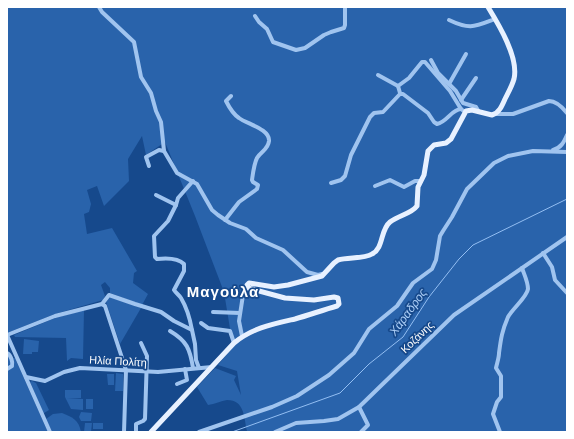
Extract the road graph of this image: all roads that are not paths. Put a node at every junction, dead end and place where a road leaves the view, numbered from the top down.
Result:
1 (99, 7) edge
2 (102, 7) edge
3 (345, 7) edge
4 (488, 7) edge
5 (102, 12) junction
6 (255, 16) dead end
7 (495, 19) junction
8 (449, 20) dead end
9 (466, 54) dead end
10 (431, 60) dead end
11 (378, 75) dead end
12 (476, 78) dead end
13 (449, 84) junction
14 (398, 86) junction
15 (400, 93) junction
16 (231, 96) dead end
17 (461, 100) junction
18 (565, 107) edge
19 (463, 110) junction
20 (479, 112) junction
21 (567, 113) edge
22 (494, 114) junction
23 (567, 135) edge
24 (164, 151) junction
25 (548, 151) junction
26 (567, 152) edge
27 (149, 166) dead end
28 (193, 181) junction
29 (421, 181) junction
30 (331, 183) dead end
31 (375, 186) dead end
32 (156, 196) dead end
33 (176, 205) junction
34 (225, 220) junction
35 (567, 237) edge
36 (543, 253) junction
37 (522, 268) junction
38 (325, 274) junction
39 (567, 293) edge
40 (243, 296) dead end
41 (102, 304) junction
42 (213, 312) dead end
43 (240, 313) junction
44 (201, 323) dead end
45 (192, 330) junction
46 (170, 331) dead end
47 (7, 335) edge
48 (242, 336) junction
49 (234, 342) junction
50 (141, 343) dead end
51 (7, 353) edge
52 (212, 367) junction
53 (7, 368) edge
54 (193, 368) junction
55 (199, 368) junction
56 (184, 369) junction
57 (126, 370) junction
58 (146, 371) junction
59 (26, 378) junction
60 (187, 380) junction
61 (177, 384) dead end
62 (192, 390) junction
63 (359, 406) junction
64 (50, 432) edge
65 (124, 432) edge
66 (136, 432) edge
67 (151, 432) edge
68 (198, 432) edge
69 (275, 432) edge
70 (361, 432) edge
71 (500, 432) edge

1 - 5 street
2 - 5 street
3 - 6 street
4 - 7 main road
5 - 24 street
7 - 8 street
7 - 22 main road
9 - 13 street
10 - 13 street
11 - 14 street
12 - 17 street
13 - 17 street
14 - 15 street
14 - 19 street
15 - 19 street
15 - 30 street
16 - 34 street
17 - 20 street
18 - 21 street
18 - 22 street
19 - 20 main road
19 - 29 main road
20 - 22 main road
23 - 25 street
24 - 27 street
24 - 28 street
25 - 26 street
25 - 68 street
28 - 33 street
28 - 34 street
29 - 31 street
29 - 38 main road
32 - 33 street
33 - 45 street
34 - 38 street
35 - 36 street, Κοζάνης
36 - 37 street, Κοζάνης
36 - 39 street
37 - 63 street, Κοζάνης
37 - 71 street
38 - 48 main road
40 - 43 street
41 - 45 street
41 - 47 street
41 - 57 street
42 - 43 street
43 - 48 street
44 - 49 street
45 - 55 street
46 - 54 street
47 - 59 street
48 - 49 main road
49 - 52 main road
50 - 58 street
51 - 53 street
52 - 55 street, Ηλία Πολίτη
52 - 62 main road
54 - 55 street, Ηλία Πολίτη
54 - 56 street, Ηλία Πολίτη
56 - 58 street, Ηλία Πολίτη
56 - 60 street
57 - 58 street, Ηλία Πολίτη
57 - 59 street, Ηλία Πολίτη
57 - 65 street
58 - 66 street
59 - 64 street
60 - 61 street
60 - 62 street
62 - 67 main road
63 - 69 street, Κοζάνης
63 - 70 street

